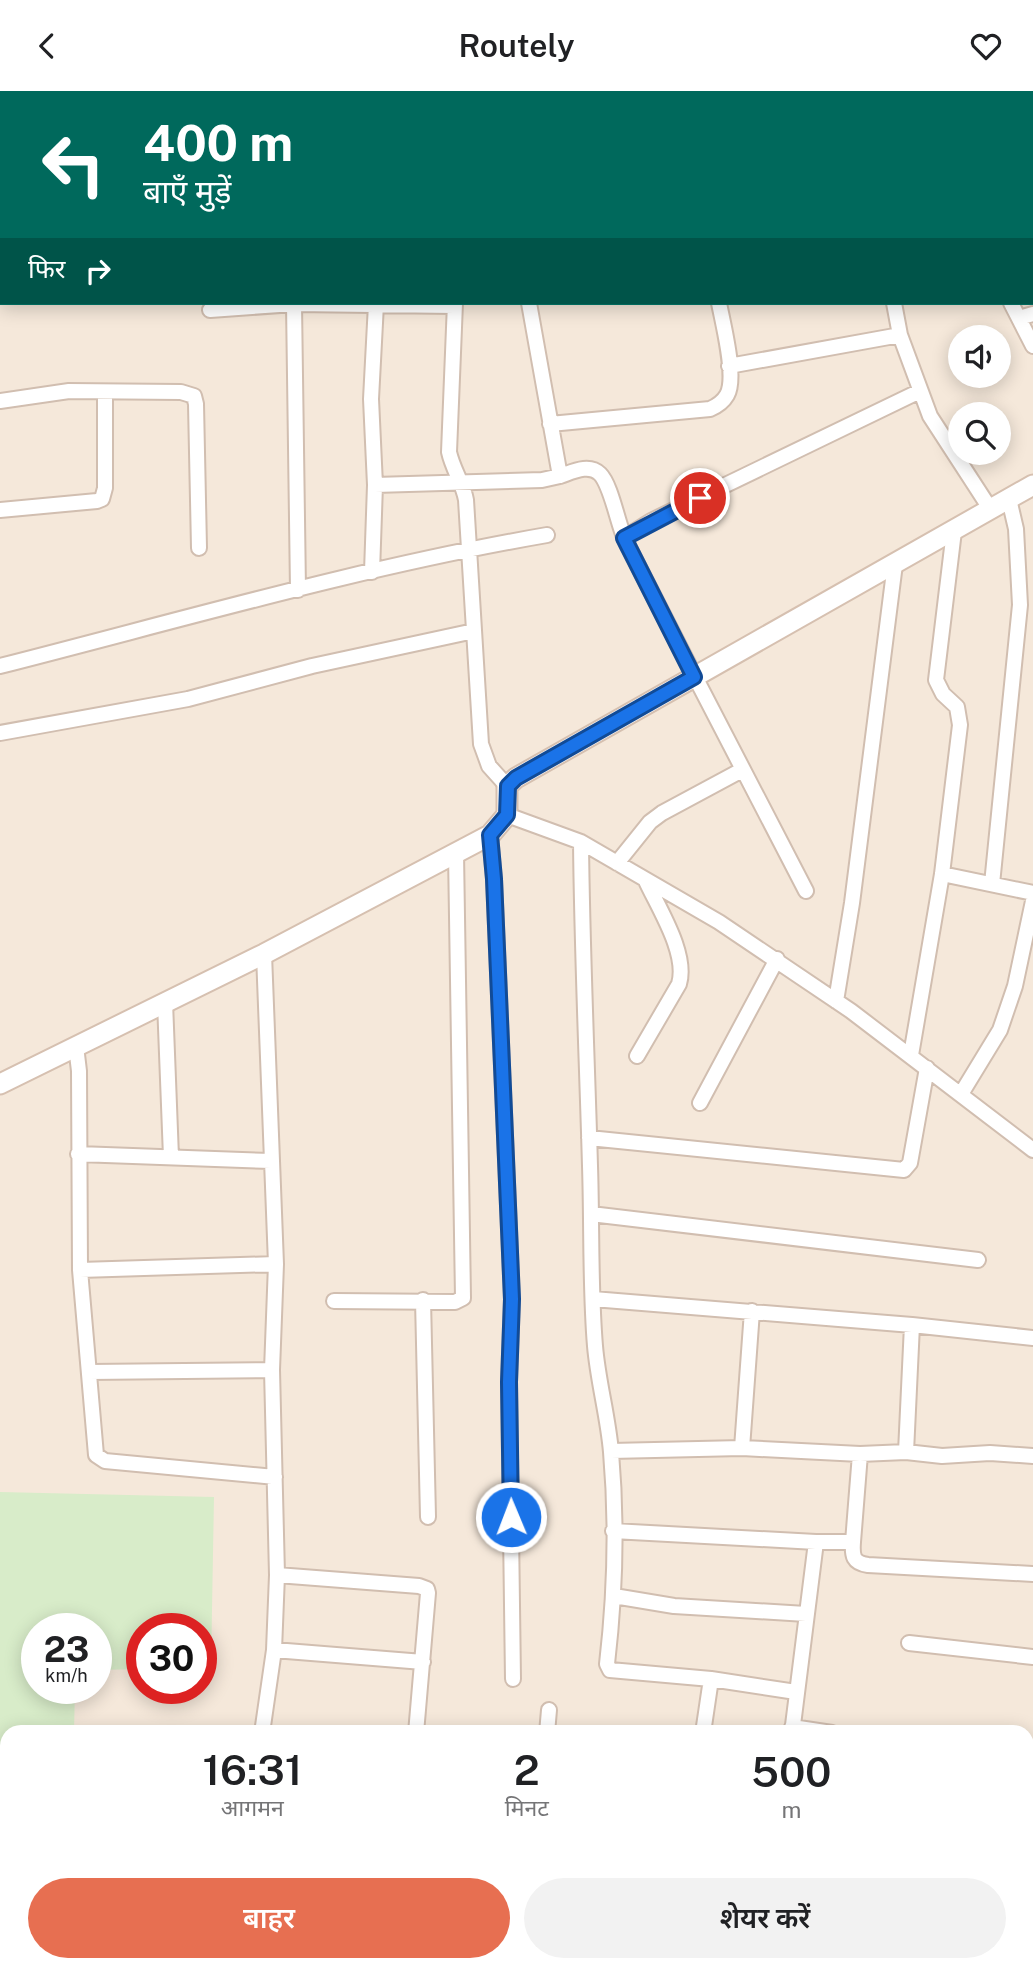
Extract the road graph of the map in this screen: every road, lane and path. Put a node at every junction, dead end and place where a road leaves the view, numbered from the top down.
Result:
1 (280, 305) edge
2 (294, 305) edge
3 (376, 305) edge
4 (455, 305) edge
5 (528, 305) edge
6 (719, 305) edge
7 (894, 305) edge
8 (210, 310) dead end
9 (1026, 316) edge
10 (900, 335) junction
11 (1033, 346) edge
12 (729, 366) junction
13 (106, 391) junction
14 (920, 391) junction
15 (0, 401) edge
16 (550, 424) junction
17 (559, 476) junction
18 (463, 484) junction
19 (375, 485) junction
20 (1033, 485) edge
21 (1009, 499) junction
22 (0, 510) edge
23 (991, 510) junction
24 (954, 531) junction
25 (547, 535) dead end
26 (624, 538) junction
27 (199, 548) dead end
28 (470, 548) junction
29 (895, 564) junction
30 (372, 572) junction
31 (298, 590) junction
32 (474, 631) junction
33 (0, 666) edge
34 (694, 677) junction
35 (0, 733) edge
36 (743, 770) junction
37 (508, 786) junction
38 (507, 815) junction
39 (490, 835) junction
40 (581, 842) junction
41 (456, 853) junction
42 (617, 863) junction
43 (942, 874) junction
44 (646, 881) junction
45 (992, 884) junction
46 (806, 891) dead end
47 (1033, 893) edge
48 (1033, 901) edge
49 (264, 954) junction
50 (777, 959) junction
51 (836, 1001) junction
52 (165, 1002) junction
53 (76, 1046) junction
54 (911, 1055) junction
55 (637, 1056) dead end
56 (927, 1068) junction
57 (0, 1084) edge
58 (961, 1094) junction
59 (700, 1103) dead end
60 (589, 1138) junction
61 (1033, 1150) edge
62 (78, 1154) junction
63 (172, 1157) junction
64 (271, 1161) junction
65 (591, 1214) junction
66 (978, 1260) dead end
67 (276, 1264) junction
68 (80, 1270) junction
69 (593, 1299) junction
70 (423, 1300) junction
71 (334, 1301) dead end
72 (752, 1311) junction
73 (912, 1325) junction
74 (1033, 1338) edge
75 (272, 1370) junction
76 (89, 1372) junction
77 (742, 1448) junction
78 (611, 1451) junction
79 (906, 1452) junction
80 (860, 1454) junction
81 (1033, 1456) edge
82 (275, 1477) junction
83 (428, 1517) dead end
84 (613, 1531) junction
85 (816, 1542) junction
86 (853, 1542) junction
87 (277, 1574) junction
88 (1033, 1574) edge
89 (614, 1596) junction
90 (806, 1614) junction
91 (909, 1643) dead end
92 (274, 1650) junction
93 (1033, 1657) edge
94 (423, 1662) junction
95 (513, 1679) dead end
96 (711, 1679) junction
97 (796, 1692) junction
98 (549, 1710) dead end
99 (263, 1725) edge
100 (417, 1725) edge
101 (548, 1725) edge
102 (704, 1725) edge
103 (793, 1725) edge

1 - 8 street
2 - 31 street
3 - 19 street
4 - 18 street
5 - 16 street
6 - 12 street
7 - 10 street
9 - 11 street
10 - 12 street
10 - 14 street
12 - 16 street
13 - 15 street
13 - 22 street
13 - 27 street
14 - 23 street
14 - 26 street
16 - 17 street
17 - 18 street
17 - 26 street
18 - 19 street
18 - 28 street
19 - 30 street
20 - 21 street
21 - 23 street
21 - 45 street
23 - 24 street
24 - 29 street
24 - 43 street
25 - 28 street
26 - 34 street
28 - 30 street
28 - 32 street
29 - 34 street
29 - 51 street
30 - 31 street
31 - 33 street
32 - 35 street
32 - 37 street
34 - 36 street
34 - 37 street
36 - 42 street
36 - 46 street
37 - 38 street
38 - 39 street
38 - 40 street
39 - 41 street
39 - 95 street
40 - 42 street
40 - 60 street
41 - 49 street
41 - 70 street
42 - 44 street
43 - 45 street
43 - 54 street
44 - 50 street
44 - 55 street
45 - 47 street
48 - 58 street
49 - 52 street
49 - 64 street
50 - 51 street
50 - 59 street
51 - 54 street
52 - 53 street
52 - 63 street
53 - 57 street
53 - 62 street
54 - 56 street
56 - 58 street
56 - 60 street
58 - 61 street
60 - 65 street
62 - 63 street
62 - 68 street
63 - 64 street
64 - 67 street
65 - 66 street
65 - 69 street
67 - 68 street
67 - 75 street
68 - 76 street
69 - 72 street
69 - 78 street
70 - 71 street
70 - 83 street
72 - 73 street
72 - 77 street
73 - 74 street
73 - 79 street
75 - 76 street
75 - 82 street
76 - 82 street
77 - 78 street
77 - 80 street
78 - 84 street
79 - 80 street
79 - 81 street
80 - 86 street
82 - 87 street
84 - 85 street
84 - 89 street
85 - 86 street
85 - 90 street
86 - 88 street
87 - 92 street
87 - 94 street
89 - 90 street
89 - 96 street
90 - 97 street
91 - 93 street
92 - 94 street
92 - 99 street
94 - 100 street
96 - 97 street
96 - 102 street
97 - 103 street
98 - 101 street

